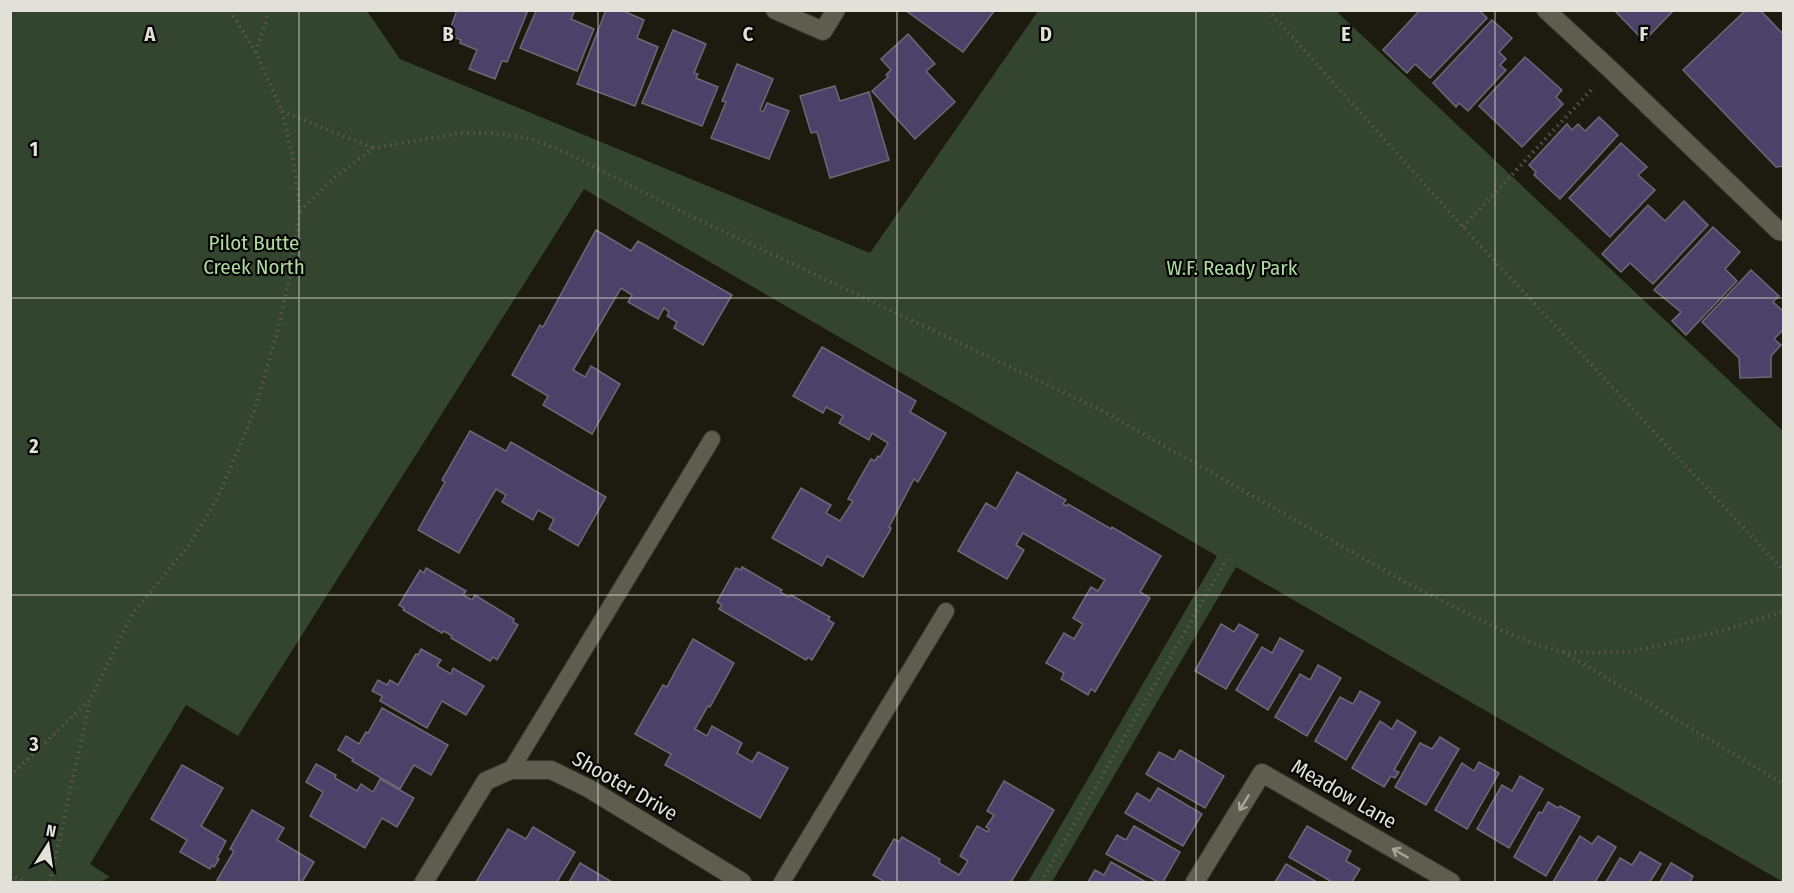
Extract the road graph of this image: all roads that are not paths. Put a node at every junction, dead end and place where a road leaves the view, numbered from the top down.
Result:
1 (775, 10) edge
2 (836, 10) edge
3 (1546, 10) edge
4 (1784, 232) edge
5 (712, 439) dead end
6 (946, 611) dead end
7 (511, 770) junction
8 (424, 882) edge
9 (742, 882) edge
10 (782, 882) edge
11 (1195, 882) edge
12 (1451, 882) edge

1 - 2 street
3 - 4 street
5 - 7 lane
6 - 10 lane
7 - 8 street, Shooter Drive
7 - 9 street, Shooter Drive
12 -> 11 street, Meadow Lane

